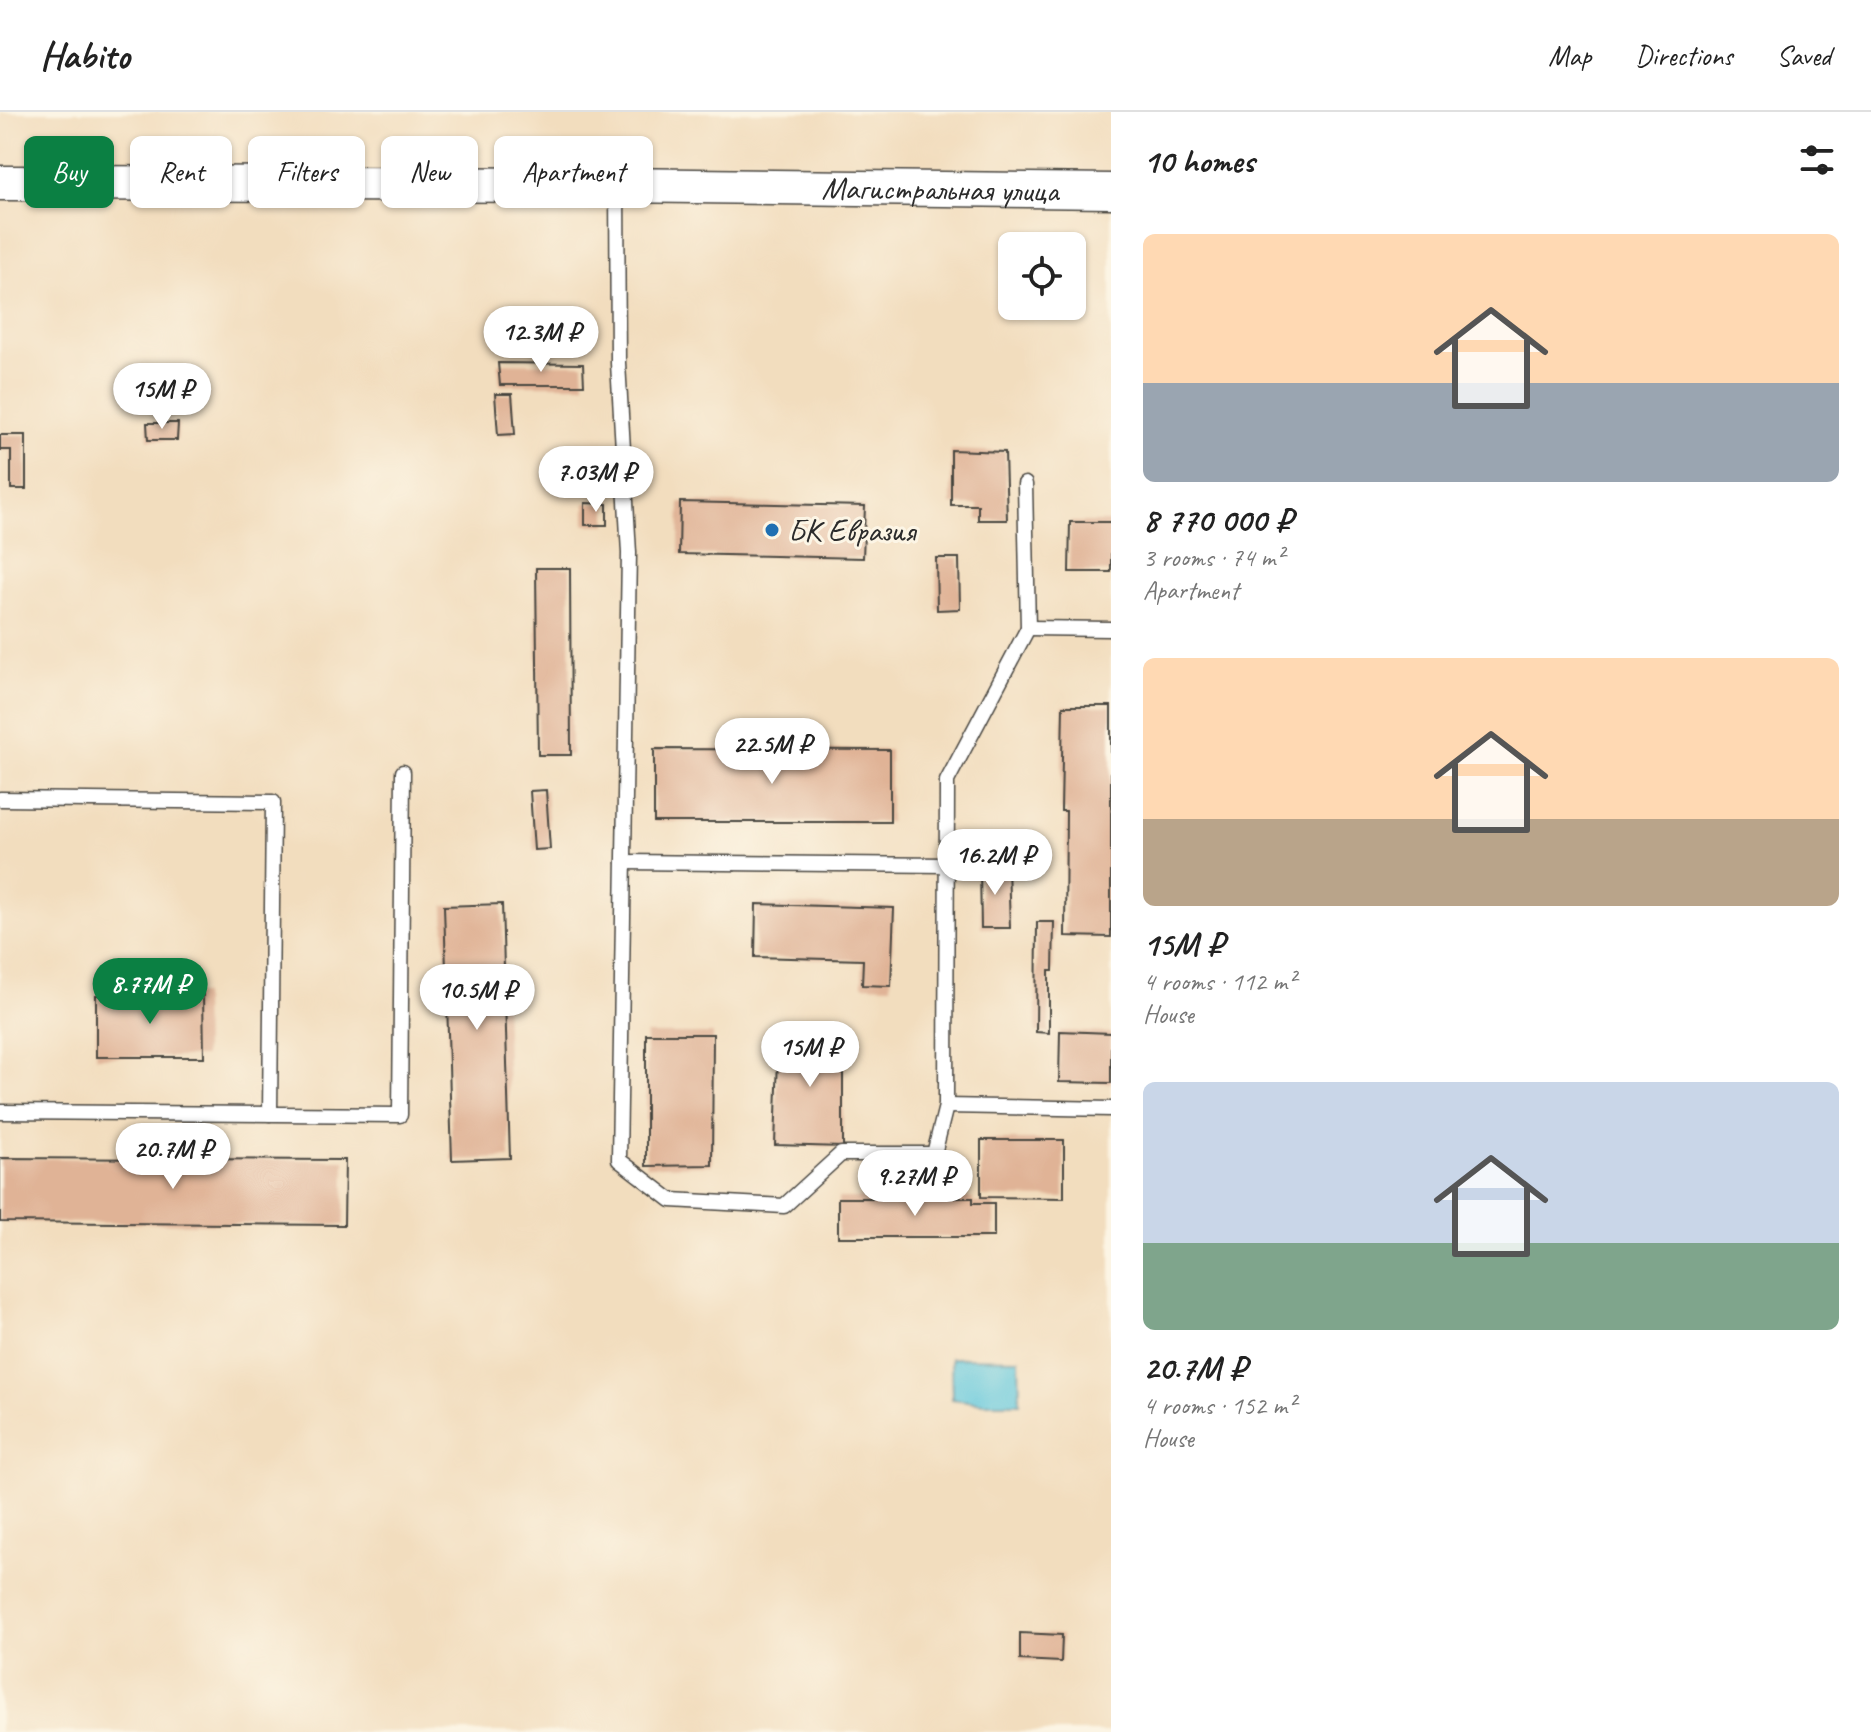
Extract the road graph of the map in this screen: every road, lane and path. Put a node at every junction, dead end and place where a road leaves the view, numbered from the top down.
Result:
1 (0, 183) edge
2 (494, 185) edge
3 (653, 185) edge
4 (1111, 191) edge
5 (617, 208) edge
6 (1025, 484) dead end
7 (1028, 628) junction
8 (1111, 629) edge
9 (403, 772) dead end
10 (0, 799) edge
11 (624, 862) junction
12 (947, 865) junction
13 (946, 1106) junction
14 (1111, 1109) edge
15 (0, 1112) edge
16 (270, 1114) junction

1 - 2 street, Магистральная улица
3 - 4 street, Магистральная улица
5 - 11 lane
6 - 7 lane
7 - 8 lane
7 - 12 lane
9 - 16 lane
10 - 16 lane
11 - 12 lane
11 - 13 lane
12 - 13 lane
13 - 14 lane
15 - 16 lane

